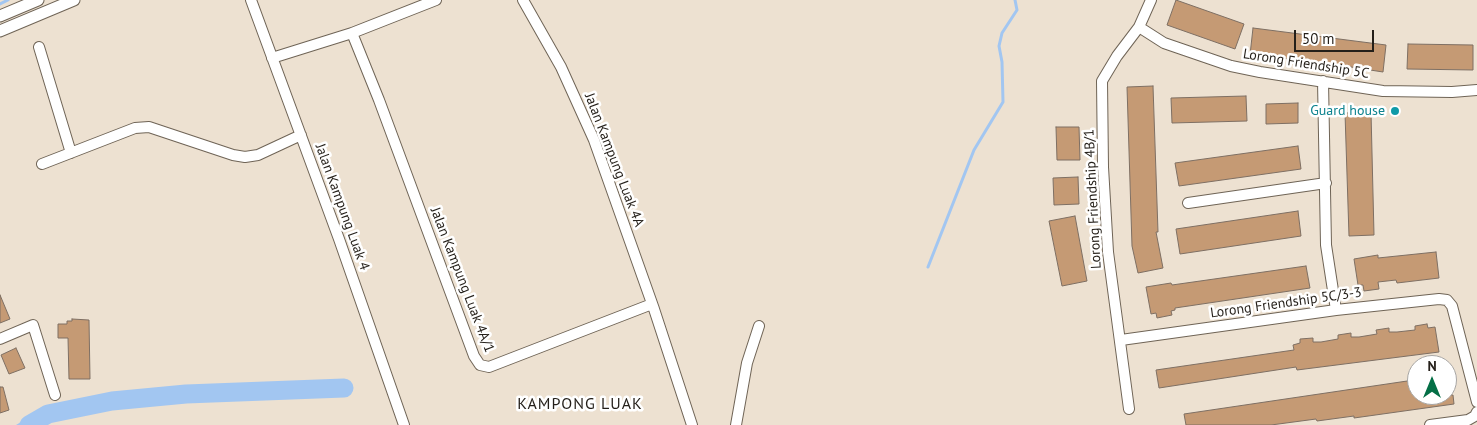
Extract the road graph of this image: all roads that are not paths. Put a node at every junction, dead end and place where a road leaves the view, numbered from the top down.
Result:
1 (38, 0) edge
2 (74, 0) edge
3 (251, 0) edge
4 (436, 0) edge
5 (522, 0) edge
6 (1152, 0) edge
7 (0, 16) edge
8 (1139, 27) junction
9 (0, 31) edge
10 (352, 32) junction
11 (40, 46) dead end
12 (272, 58) junction
13 (1323, 81) junction
14 (1477, 90) edge
15 (302, 135) junction
16 (71, 153) junction
17 (42, 164) dead end
18 (1326, 183) junction
19 (1188, 203) dead end
20 (655, 310) junction
21 (1336, 310) junction
22 (759, 326) dead end
23 (0, 339) edge
24 (1120, 340) junction
25 (55, 395) dead end
26 (1477, 402) edge
27 (1129, 409) dead end
28 (1477, 412) edge
29 (404, 425) edge
30 (692, 425) edge
31 (736, 425) edge
32 (1430, 425) edge

1 - 7 street
2 - 9 street
3 - 12 street, Jalan Kampung Luak 4
4 - 10 street
5 - 20 street, Jalan Kampung Luak 4A
6 - 8 street, Lorong Friendship 4B/1
8 - 13 street, Lorong Friendship 5C
8 - 24 street, Lorong Friendship 4B/1
10 - 12 street
10 - 20 street, Jalan Kampung Luak 4A/1
11 - 16 street
12 - 15 street, Jalan Kampung Luak 4
13 - 14 street, Lorong Friendship 5C
13 - 18 street
15 - 16 street
15 - 29 street, Jalan Kampung Luak 4
16 - 17 street
18 - 19 street
18 - 21 street
20 - 30 street, Jalan Kampung Luak 4A
21 - 24 street, Lorong Friendship 5C/3-3
21 - 26 street, Lorong Friendship 5C/3-3
22 - 31 street
23 - 25 street
24 - 27 street, Lorong Friendship 4B/1
28 - 32 street

